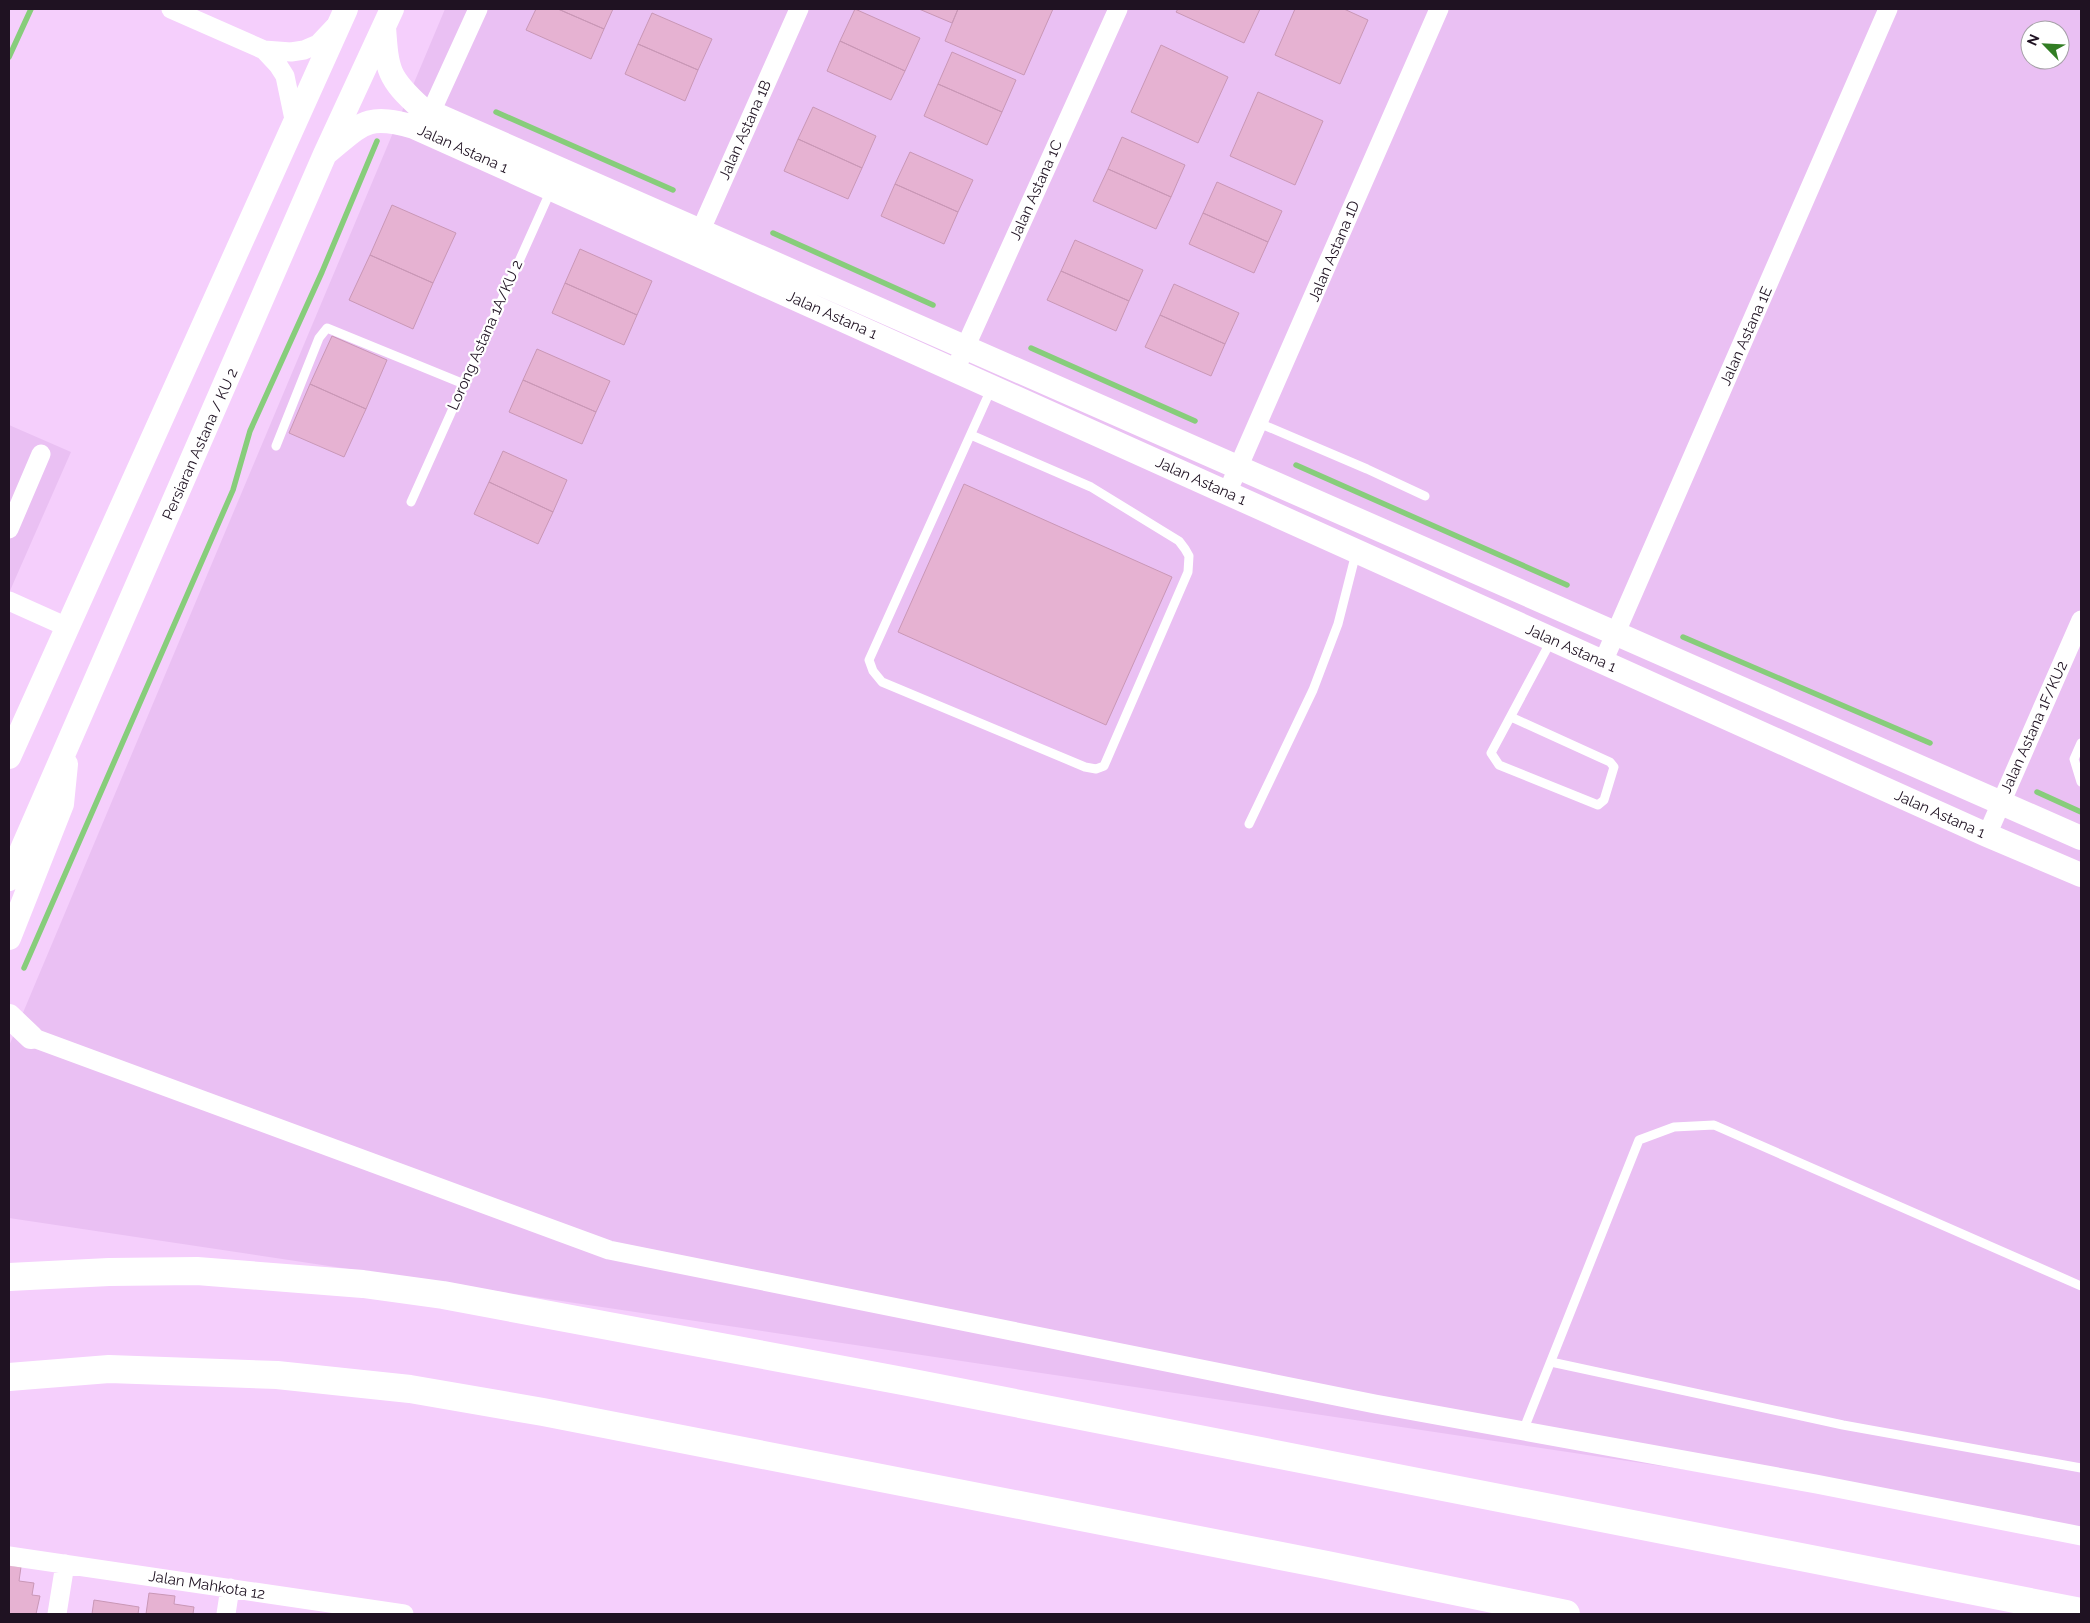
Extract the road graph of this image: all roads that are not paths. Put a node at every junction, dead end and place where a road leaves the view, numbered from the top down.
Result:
1 (171, 9) edge
2 (478, 9) edge
3 (799, 9) edge
4 (1118, 9) edge
5 (1439, 9) edge
6 (1888, 9) edge
7 (345, 10) edge
8 (388, 18) edge
9 (264, 50) junction
10 (431, 112) junction
11 (295, 124) junction
12 (325, 154) junction
13 (556, 179) junction
14 (700, 230) junction
15 (691, 252) junction
16 (966, 347) junction
17 (955, 370) junction
18 (464, 384) junction
19 (992, 387) junction
20 (1259, 423) junction
21 (971, 435) junction
22 (276, 446) dead end
23 (41, 454) dead end
24 (1238, 467) junction
25 (1227, 493) junction
26 (1425, 496) dead end
27 (411, 502) dead end
28 (9, 529) edge
29 (1356, 551) junction
30 (9, 601) edge
31 (2081, 620) edge
32 (66, 627) junction
33 (1616, 633) junction
34 (1552, 639) junction
35 (1603, 662) junction
36 (1511, 717) junction
37 (68, 742) junction
38 (2081, 743) edge
39 (9, 757) edge
40 (2081, 782) edge
41 (2001, 803) junction
42 (1249, 824) dead end
43 (1987, 835) junction
44 (2081, 838) edge
45 (2081, 875) edge
46 (9, 879) edge
47 (9, 938) edge
48 (9, 1016) edge
49 (20, 1036) edge
50 (9, 1278) edge
51 (2081, 1286) edge
52 (1551, 1362) junction
53 (9, 1376) edge
54 (1524, 1431) junction
55 (2081, 1468) edge
56 (2081, 1536) edge
57 (9, 1556) edge
58 (65, 1564) junction
59 (230, 1588) junction
60 (2081, 1612) edge
61 (57, 1614) edge
62 (226, 1614) edge
63 (399, 1614) edge
64 (1566, 1614) edge

1 - 9 street
2 - 10 street
3 - 14 street, Jalan Astana 1B
4 - 16 street, Jalan Astana 1C
5 - 20 street, Jalan Astana 1D
6 - 33 street, Jalan Astana 1E
7 - 9 street
7 - 11 street
8 - 10 street, Jalan Astana 1
8 - 12 street, Persiaran Astana / KU 2
9 - 11 street
10 - 13 street, Jalan Astana 1
11 - 32 street
12 - 13 street, Jalan Astana 1
12 - 37 street, Persiaran Astana / KU 2
13 - 14 street, Jalan Astana 1
13 - 15 street, Jalan Astana 1
13 - 18 lane, Lorong Astana 1A/KU 2
14 - 15 street, Jalan Astana 1B
14 - 16 street, Jalan Astana 1
15 - 17 street, Jalan Astana 1
16 - 17 street, Jalan Astana 1C
16 - 24 street, Jalan Astana 1
17 - 19 street, Jalan Astana 1
18 - 22 lane
18 - 27 lane, Lorong Astana 1A/KU 2
19 - 21 lane
19 - 25 street, Jalan Astana 1
20 - 24 street, Jalan Astana 1D
20 - 26 lane
21 - 21 lane
23 - 28 street
24 - 25 street, Jalan Astana 1D
24 - 33 street, Jalan Astana 1
25 - 29 street, Jalan Astana 1
29 - 34 street, Jalan Astana 1
29 - 42 lane
30 - 32 street
31 - 41 street, Jalan Astana 1F/KU2
32 - 39 street
33 - 35 street, Jalan Astana 1E
33 - 41 street, Jalan Astana 1
34 - 35 street, Jalan Astana 1
34 - 36 lane
35 - 43 street, Jalan Astana 1
36 - 36 lane
37 - 46 street, Persiaran Astana / KU 2
37 - 47 street
38 - 40 lane
41 - 43 street, Jalan Astana 1F/KU2
41 - 44 street, Jalan Astana 1
43 - 45 street, Jalan Astana 1
48 - 49 street
49 - 54 street
50 - 60 highway
51 - 52 lane
52 - 54 lane
52 - 55 lane
53 - 64 highway
54 - 56 street
57 - 58 street, Jalan Mahkota 12
58 - 59 street, Jalan Mahkota 12
58 - 61 street
59 - 62 street
59 - 63 street, Jalan Mahkota 12

